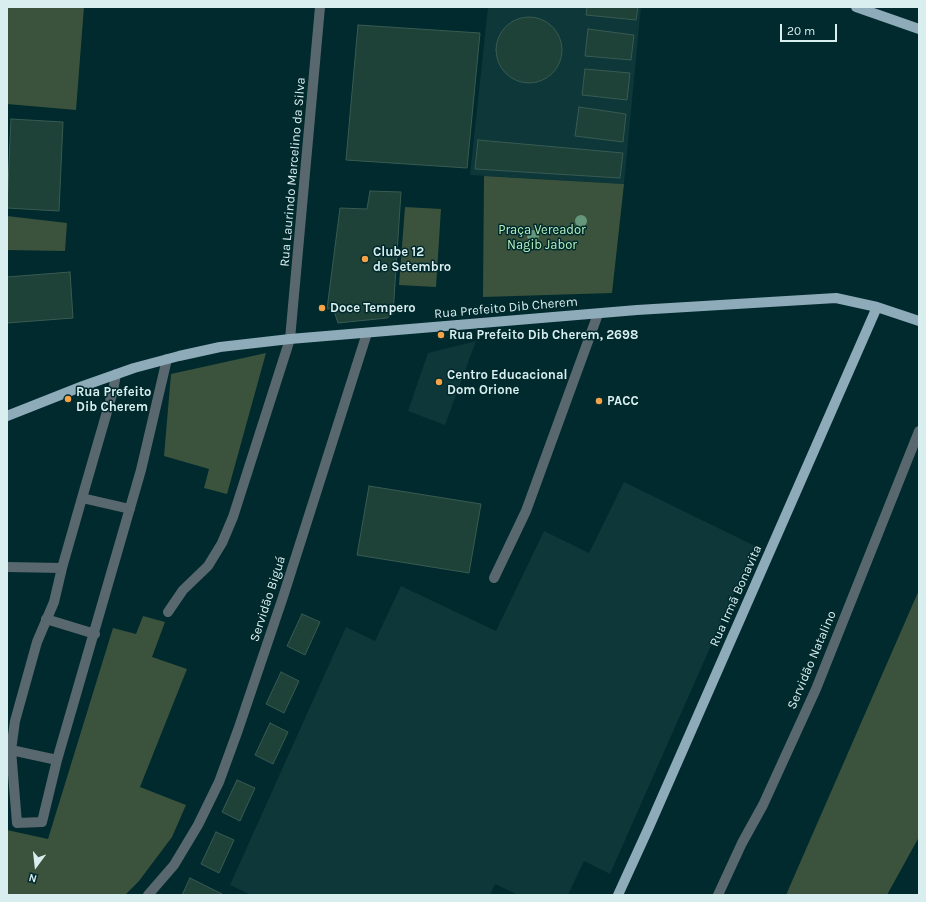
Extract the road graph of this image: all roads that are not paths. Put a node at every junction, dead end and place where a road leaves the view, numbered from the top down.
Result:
1 (320, 7) edge
2 (856, 7) edge
3 (919, 29) edge
4 (877, 307) junction
5 (598, 314) junction
6 (919, 321) edge
7 (367, 333) junction
8 (290, 339) junction
9 (167, 359) junction
10 (116, 374) junction
11 (7, 416) edge
12 (919, 431) edge
13 (82, 498) junction
14 (130, 509) junction
15 (7, 567) edge
16 (62, 568) junction
17 (494, 578) dead end
18 (168, 612) dead end
19 (46, 620) junction
20 (94, 634) junction
21 (11, 750) junction
22 (57, 760) junction
23 (148, 895) edge
24 (618, 895) edge
25 (718, 895) edge

1 - 8 street, Rua Laurindo Marcelino da Silva
2 - 3 main road
4 - 5 main road, Rua Prefeito Dib Cherem
4 - 6 main road, Rua Prefeito Dib Cherem
4 - 24 main road, Rua Irmã Bonavita
5 - 7 main road, Rua Prefeito Dib Cherem
5 - 17 street
7 - 8 main road, Rua Prefeito Dib Cherem
7 - 23 street, Servidão Biguá
8 - 9 main road, Rua Prefeito Dib Cherem
8 - 18 street, Rua Laurindo Marcelino da Silva
9 - 10 main road, Rua Prefeito Dib Cherem
9 - 14 street
10 - 11 main road, Rua Prefeito Dib Cherem
10 - 13 street
12 - 25 street, Servidão Natalino
13 - 14 street
13 - 16 street
14 - 20 street
15 - 16 street
16 - 19 street
19 - 20 street
19 - 21 street
20 - 22 street
21 - 22 street
21 - 22 street

